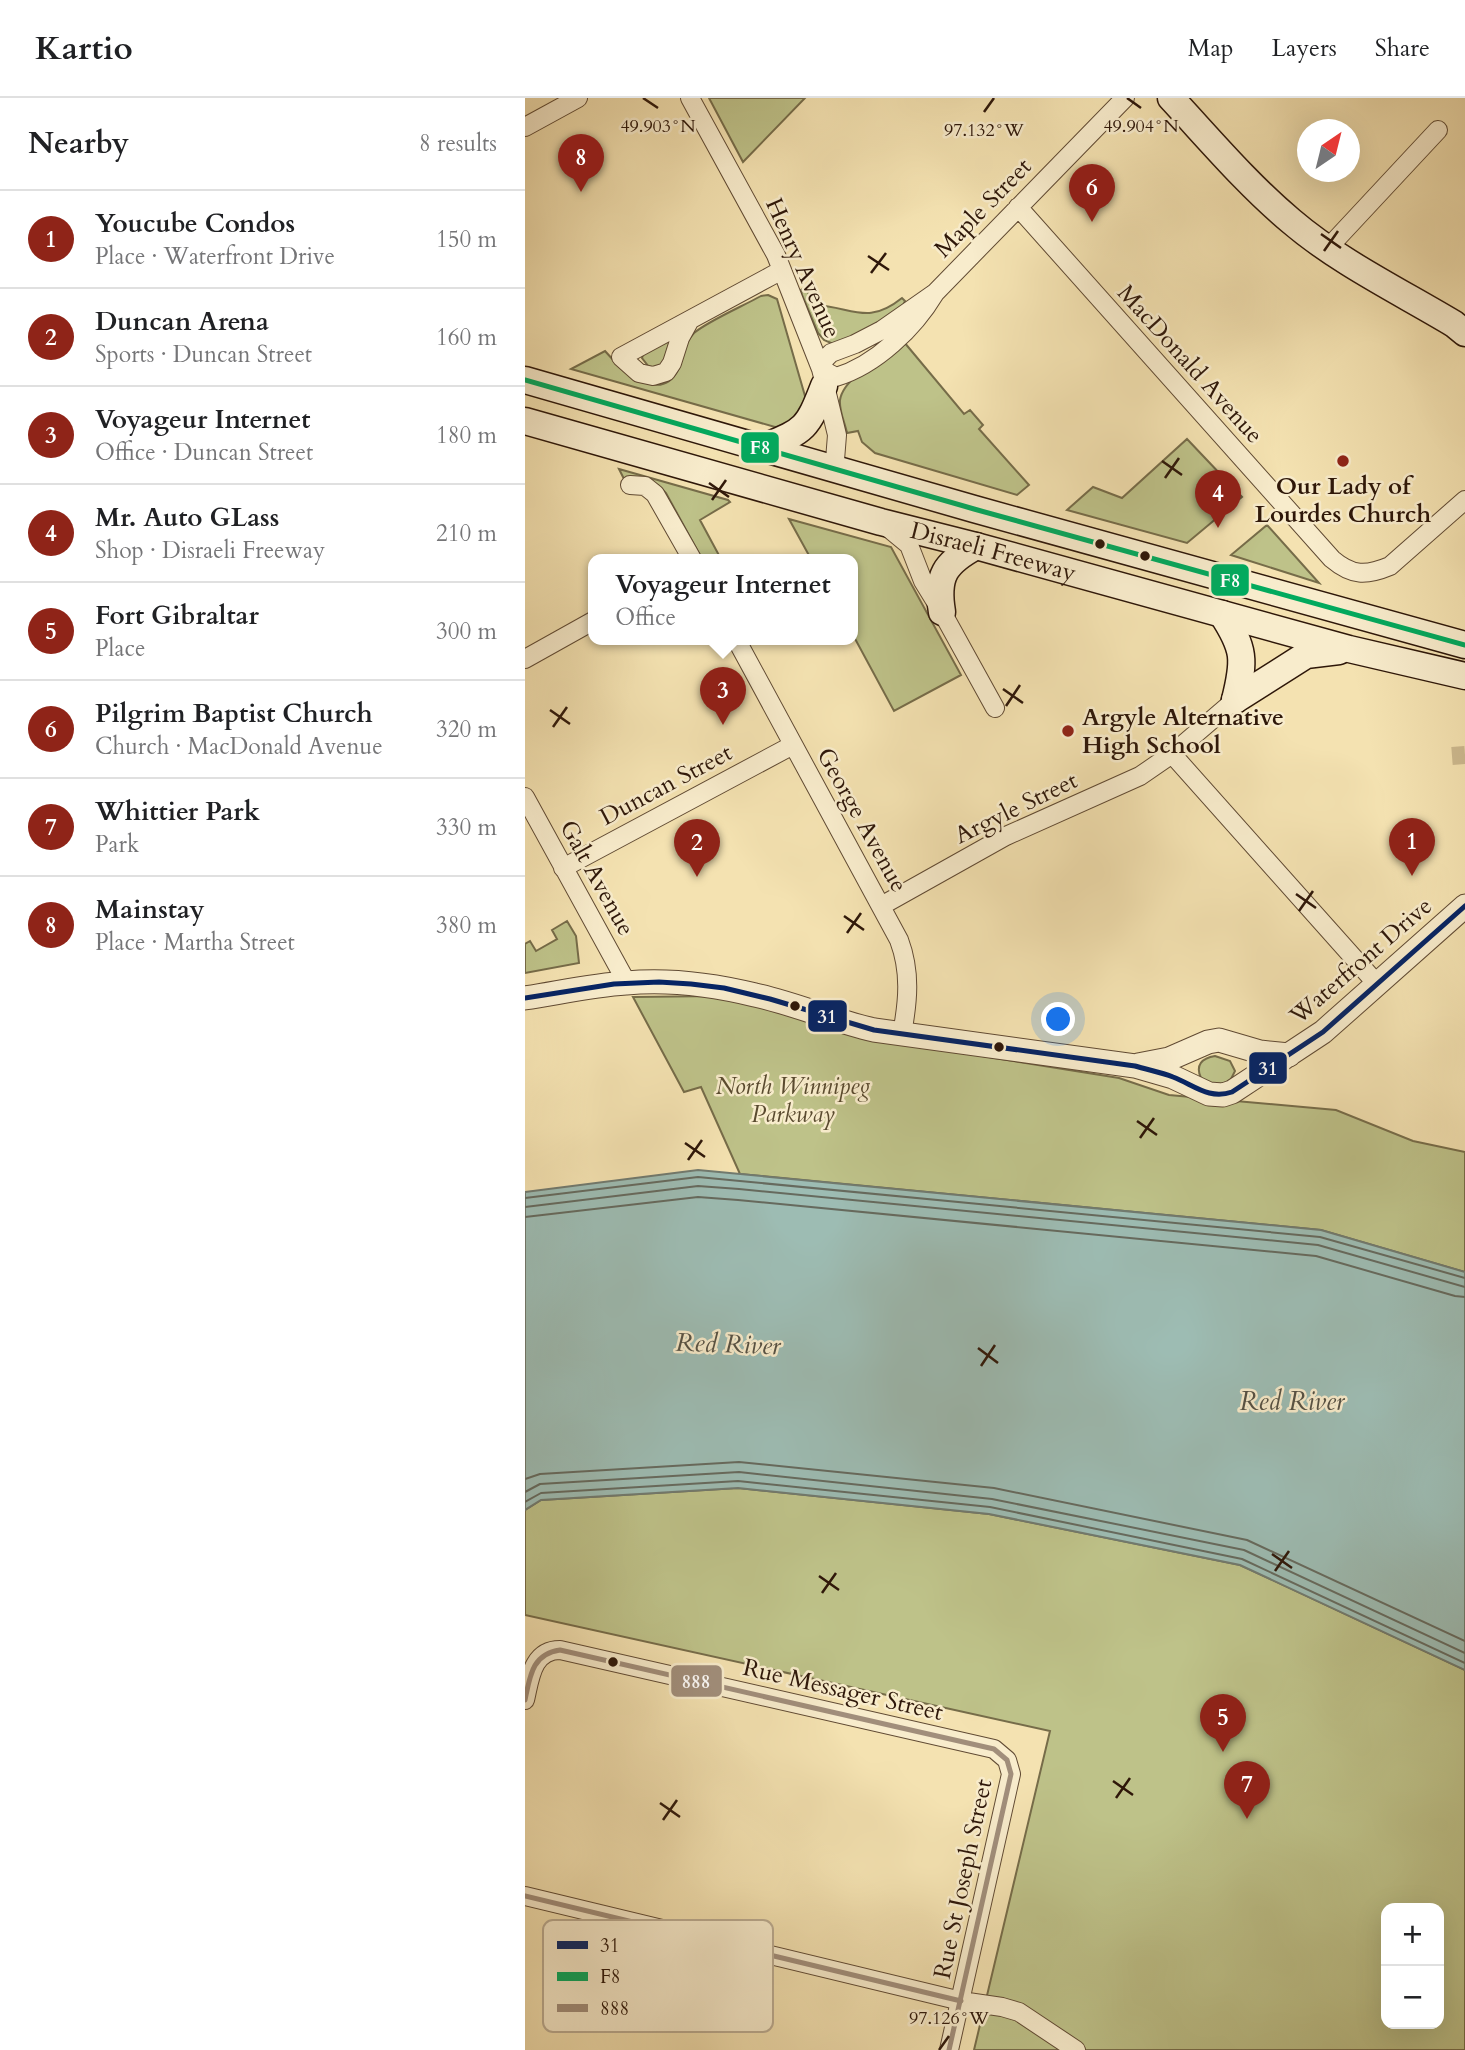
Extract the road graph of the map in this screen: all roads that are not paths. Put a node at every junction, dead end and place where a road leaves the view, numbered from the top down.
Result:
1 (578, 98) edge
2 (691, 98) edge
3 (1125, 98) edge
4 (1171, 98) edge
5 (525, 127) edge
6 (1438, 130) dead end
7 (1018, 207) junction
8 (1328, 248) junction
9 (782, 270) junction
10 (935, 293) junction
11 (690, 320) dead end
12 (1465, 333) edge
13 (525, 364) edge
14 (823, 377) junction
15 (525, 380) edge
16 (572, 394) junction
17 (525, 401) edge
18 (654, 417) junction
19 (531, 427) edge
20 (762, 447) junction
21 (659, 459) junction
22 (831, 468) junction
23 (630, 485) dead end
24 (1465, 500) edge
25 (881, 522) junction
26 (976, 546) junction
27 (689, 554) edge
28 (942, 612) junction
29 (1222, 614) junction
30 (588, 624) edge
31 (739, 645) edge
32 (1465, 645) edge
33 (1349, 649) junction
34 (525, 659) edge
35 (1465, 676) edge
36 (1235, 700) junction
37 (995, 708) dead end
38 (793, 744) junction
39 (1172, 754) junction
40 (525, 797) edge
41 (563, 868) junction
42 (881, 905) junction
43 (1465, 906) edge
44 (627, 983) junction
45 (1377, 984) junction
46 (525, 998) edge
47 (902, 1034) junction
48 (1234, 1045) junction
49 (1202, 1046) junction
50 (1289, 1055) junction
51 (1135, 1066) junction
52 (1237, 1089) junction
53 (1205, 1092) junction
54 (525, 1700) edge
55 (1007, 1760) joint
56 (525, 1896) edge
57 (625, 1920) edge
58 (773, 1956) edge
59 (961, 2001) junction
60 (949, 2050) edge
61 (1076, 2050) edge

1 - 5 street
2 - 9 street, Henry Avenue
3 - 7 street, Maple Street
4 - 8 main road
6 - 8 street
7 - 10 street, Maple Street
7 - 24 street, MacDonald Avenue
8 - 12 main road
9 - 11 street
9 - 14 street, Henry Avenue
10 - 14 street, Maple Street
10 - 14 street, Maple Street
13 - 18 main road
14 - 20 main road
14 - 22 street, Henry Avenue
15 - 16 main road, Disraeli Freeway
16 - 17 main road
16 - 18 main road, Disraeli Freeway
18 - 20 main road, Disraeli Freeway
19 - 21 main road, Disraeli Freeway
20 - 22 main road, Disraeli Freeway
21 - 22 main road
21 - 25 main road, Disraeli Freeway
22 - 32 main road, Disraeli Freeway
23 - 27 street
25 - 26 main road, Disraeli Freeway
25 - 28 street
26 - 28 main road
26 - 29 main road, Disraeli Freeway
28 - 37 street
29 - 33 main road, Disraeli Freeway
29 - 36 main road
30 - 34 street
31 - 38 street, George Avenue
33 - 35 main road, Disraeli Freeway
33 - 36 main road
36 - 39 street, Argyle Street
38 - 41 street, Duncan Street
38 - 42 street, George Avenue
39 - 42 street, Argyle Street
39 - 45 street
40 - 41 street, Galt Avenue
41 - 44 street, Galt Avenue
42 - 47 street, George Avenue
43 - 45 street, Waterfront Drive
44 - 46 street, Waterfront Drive
44 - 47 street, Waterfront Drive
45 - 50 street, Waterfront Drive
47 - 51 street, Waterfront Drive
48 - 49 street, Waterfront Drive
48 - 50 street, Waterfront Drive
48 - 52 street
49 - 51 street, Waterfront Drive
49 - 53 street
50 - 52 street, Waterfront Drive
51 - 53 street, Waterfront Drive
52 - 53 street, Waterfront Drive
54 - 55 street, Rue Messager Street
55 - 59 street, Rue St Joseph Street
56 - 57 street
58 - 59 street
59 - 60 street, Rue St Joseph Street
59 - 61 street

